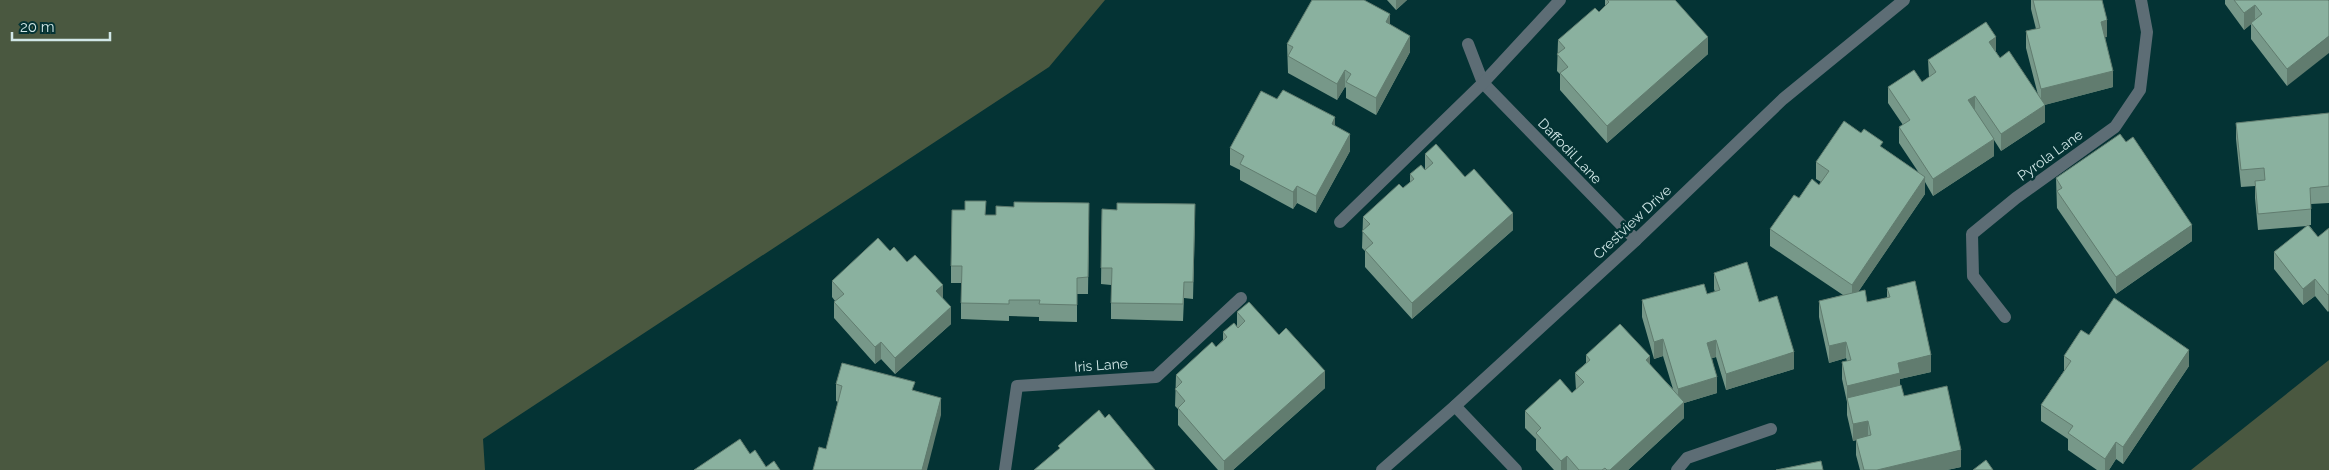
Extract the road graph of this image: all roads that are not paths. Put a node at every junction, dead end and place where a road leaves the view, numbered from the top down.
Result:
1 (1560, 0) edge
2 (1904, 0) edge
3 (2140, 0) edge
4 (1468, 44) dead end
5 (1483, 83) junction
6 (1340, 222) dead end
7 (1636, 240) junction
8 (1242, 298) dead end
9 (2005, 317) dead end
10 (1455, 406) junction
11 (1770, 429) dead end
12 (1005, 470) edge
13 (1382, 470) edge
14 (1516, 470) edge
15 (1678, 470) edge

1 - 5 street
2 - 7 street, Crestview Drive
3 - 9 street, Pyrola Lane
4 - 5 street, Daffodil Lane
5 - 6 street
5 - 7 street, Daffodil Lane
7 - 10 street, Crestview Drive
8 - 12 street, Iris Lane
10 - 13 street, Crestview Drive
10 - 14 street
11 - 15 street

